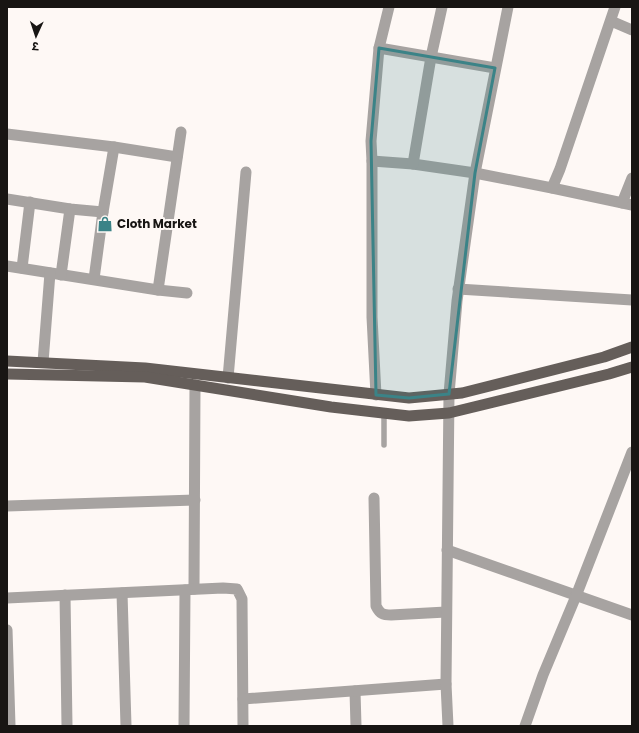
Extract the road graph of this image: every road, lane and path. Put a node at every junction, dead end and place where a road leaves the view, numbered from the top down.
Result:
1 (389, 7) edge
2 (442, 7) edge
3 (508, 7) edge
4 (615, 7) edge
5 (611, 20) junction
6 (632, 30) edge
7 (380, 48) junction
8 (431, 57) junction
9 (495, 68) junction
10 (181, 132) dead end
11 (7, 134) edge
12 (114, 148) junction
13 (177, 157) junction
14 (372, 161) junction
15 (413, 164) junction
16 (246, 172) dead end
17 (475, 172) junction
18 (632, 178) edge
19 (552, 188) junction
20 (7, 199) edge
21 (30, 202) junction
22 (627, 204) edge
23 (70, 209) junction
24 (103, 212) junction
25 (7, 266) edge
26 (22, 268) junction
27 (50, 273) junction
28 (61, 275) junction
29 (94, 279) junction
30 (158, 290) junction
31 (458, 290) junction
32 (187, 293) dead end
33 (632, 300) edge
34 (632, 347) edge
35 (7, 361) edge
36 (43, 362) junction
37 (632, 367) edge
38 (7, 374) edge
39 (228, 378) junction
40 (195, 385) junction
41 (449, 394) junction
42 (376, 395) junction
43 (384, 413) junction
44 (449, 413) junction
45 (384, 445) dead end
46 (632, 452) edge
47 (374, 498) dead end
48 (195, 500) junction
49 (7, 506) edge
50 (447, 550) junction
51 (190, 590) junction
52 (122, 593) junction
53 (65, 595) junction
54 (576, 596) junction
55 (7, 598) edge
56 (446, 612) junction
57 (632, 615) edge
58 (7, 630) edge
59 (446, 684) junction
60 (355, 691) junction
61 (242, 699) junction
62 (10, 726) edge
63 (68, 726) edge
64 (126, 726) edge
65 (184, 726) edge
66 (244, 726) edge
67 (356, 726) edge
68 (448, 726) edge
69 (525, 726) edge

1 - 7 street
2 - 8 street
3 - 9 street
4 - 5 street
5 - 6 street
5 - 19 street
7 - 8 street
7 - 14 street
8 - 9 street
8 - 15 street
9 - 17 street
10 - 13 street
11 - 12 street
12 - 13 street
12 - 24 street
13 - 30 street
14 - 15 street
14 - 42 street
15 - 17 street
16 - 39 street
17 - 19 street
17 - 31 street
18 - 22 street
19 - 22 street
20 - 21 street
21 - 23 street
21 - 26 street
23 - 24 street
23 - 28 street
24 - 29 street
25 - 26 street
26 - 27 street
27 - 28 street
27 - 36 street
28 - 29 street
29 - 30 street
30 - 32 street
31 - 33 street
31 - 41 street
34 - 41 main road
35 - 36 main road
36 - 39 main road
37 - 44 main road
38 - 40 main road
39 - 42 main road
40 - 43 main road
40 - 48 street
41 - 42 main road
41 - 44 street
43 - 44 main road
43 - 45 lane
44 - 50 street
46 - 54 street
47 - 56 street
48 - 49 street
48 - 51 street
50 - 54 street
50 - 56 street
51 - 52 street
51 - 61 street
51 - 65 street
52 - 53 street
52 - 64 street
53 - 55 street
53 - 63 street
54 - 57 street
54 - 69 street
56 - 59 street
58 - 62 street
59 - 60 street
59 - 68 street
60 - 61 street
60 - 67 street
61 - 66 street

